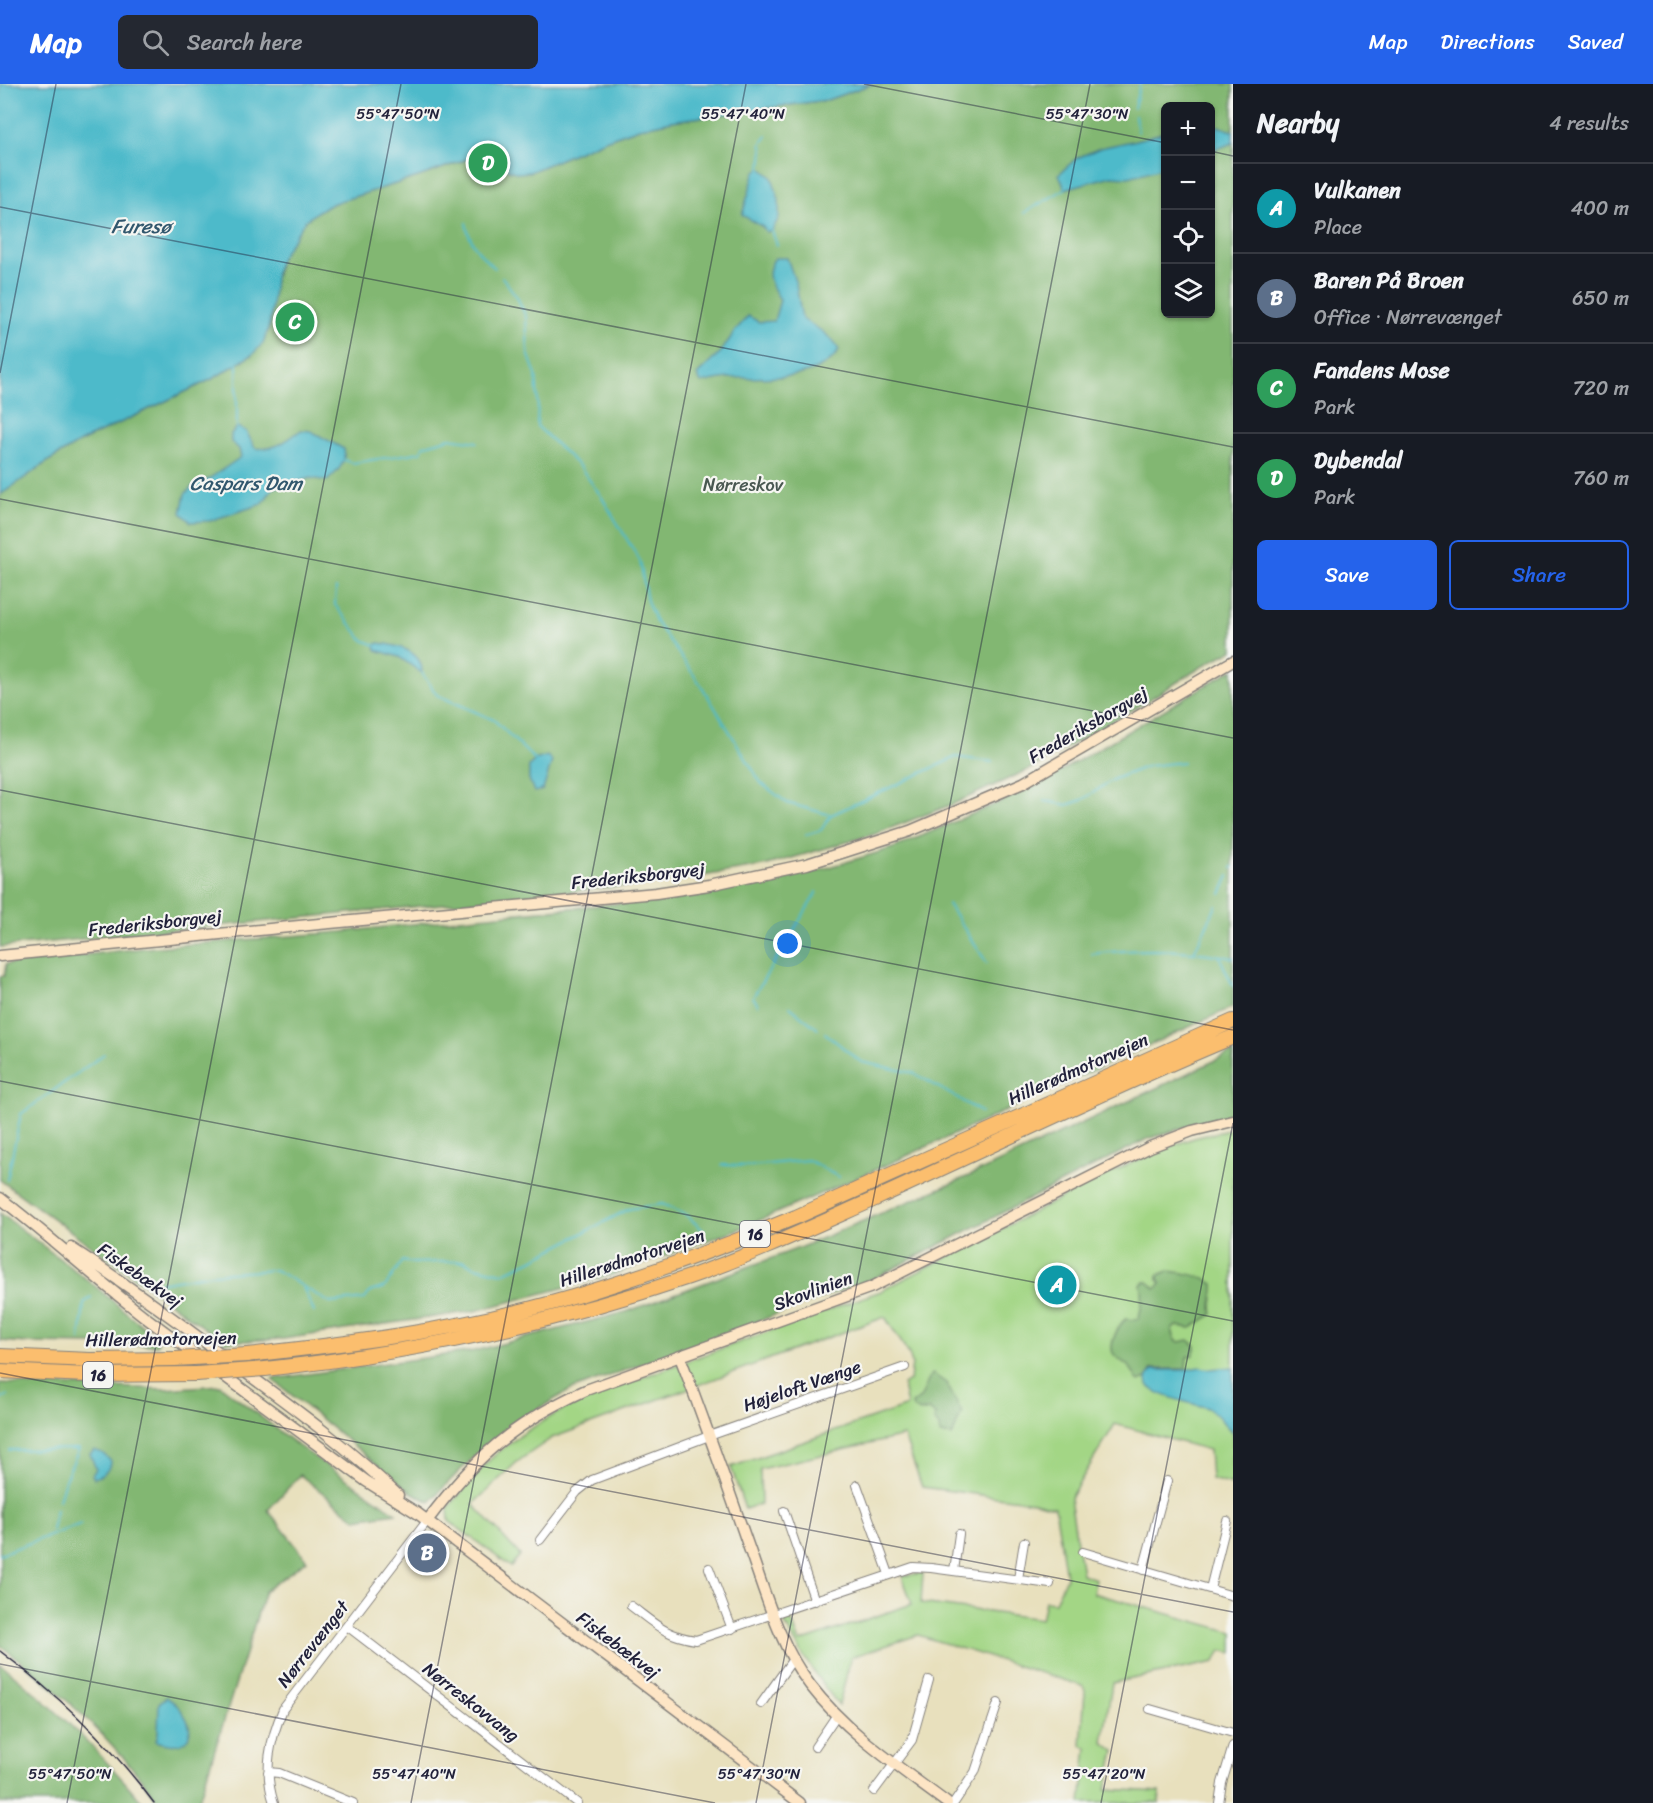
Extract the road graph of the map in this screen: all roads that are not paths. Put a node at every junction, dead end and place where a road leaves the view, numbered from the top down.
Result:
1 (1233, 661) edge
2 (0, 956) edge
3 (1233, 1020) edge
4 (1233, 1037) edge
5 (1233, 1120) edge
6 (0, 1198) edge
7 (38, 1227) junction
8 (0, 1356) edge
9 (680, 1357) junction
10 (905, 1367) dead end
11 (0, 1371) edge
12 (709, 1437) junction
13 (1167, 1481) dead end
14 (857, 1485) dead end
15 (784, 1511) dead end
16 (417, 1514) junction
17 (427, 1521) junction
18 (1227, 1521) dead end
19 (959, 1534) dead end
20 (540, 1540) dead end
21 (1024, 1542) dead end
22 (1083, 1552) dead end
23 (709, 1568) dead end
24 (1143, 1570) junction
25 (954, 1571) junction
26 (890, 1574) junction
27 (1018, 1580) junction
28 (1050, 1584) dead end
29 (1210, 1589) junction
30 (1233, 1596) edge
31 (815, 1600) junction
32 (631, 1606) dead end
33 (773, 1614) junction
34 (347, 1626) junction
35 (732, 1629) junction
36 (793, 1659) junction
37 (929, 1680) dead end
38 (762, 1704) dead end
39 (998, 1704) dead end
40 (1150, 1709) dead end
41 (836, 1716) junction
42 (1233, 1733) edge
43 (1233, 1746) edge
44 (815, 1747) dead end
45 (894, 1763) junction
46 (268, 1772) junction
47 (874, 1791) dead end
48 (274, 1803) edge
49 (353, 1803) edge
50 (577, 1803) edge
51 (800, 1803) edge
52 (948, 1803) edge
53 (954, 1803) edge
54 (1219, 1803) edge

1 - 2 street, Frederiksborgvej
3 - 8 highway, Hillerødmotorvejen / 16, bridge
4 - 11 highway, Hillerødmotorvejen / 16, bridge
5 - 9 street, Skovlinien
6 - 7 street, Fiskebækvej
7 - 16 street, Fiskebækvej
7 - 16 street, Fiskebækvej
9 - 12 street
9 - 17 street, Skovlinien
10 - 12 street, Højeloft Vænge
12 - 20 street, Højeloft Vænge
12 - 33 street
13 - 24 street
14 - 26 street
15 - 31 street
16 - 17 street, Fiskebækvej
17 - 34 street, Nørrevænget
17 - 51 street, Fiskebækvej
18 - 29 street
19 - 25 street
21 - 27 street
22 - 24 street
23 - 35 street
24 - 29 street
25 - 26 street
25 - 27 street
26 - 31 street
27 - 28 street
29 - 30 street
31 - 33 street
32 - 35 street
33 - 35 street
33 - 36 street
34 - 46 street, Nørrevænget
34 - 50 street, Nørreskovvang
36 - 38 street
36 - 41 street
37 - 45 street
39 - 53 street
40 - 42 street
41 - 44 street
41 - 45 street
43 - 54 street
45 - 47 street
45 - 52 street
46 - 48 street, Nørrevænget
46 - 49 street

